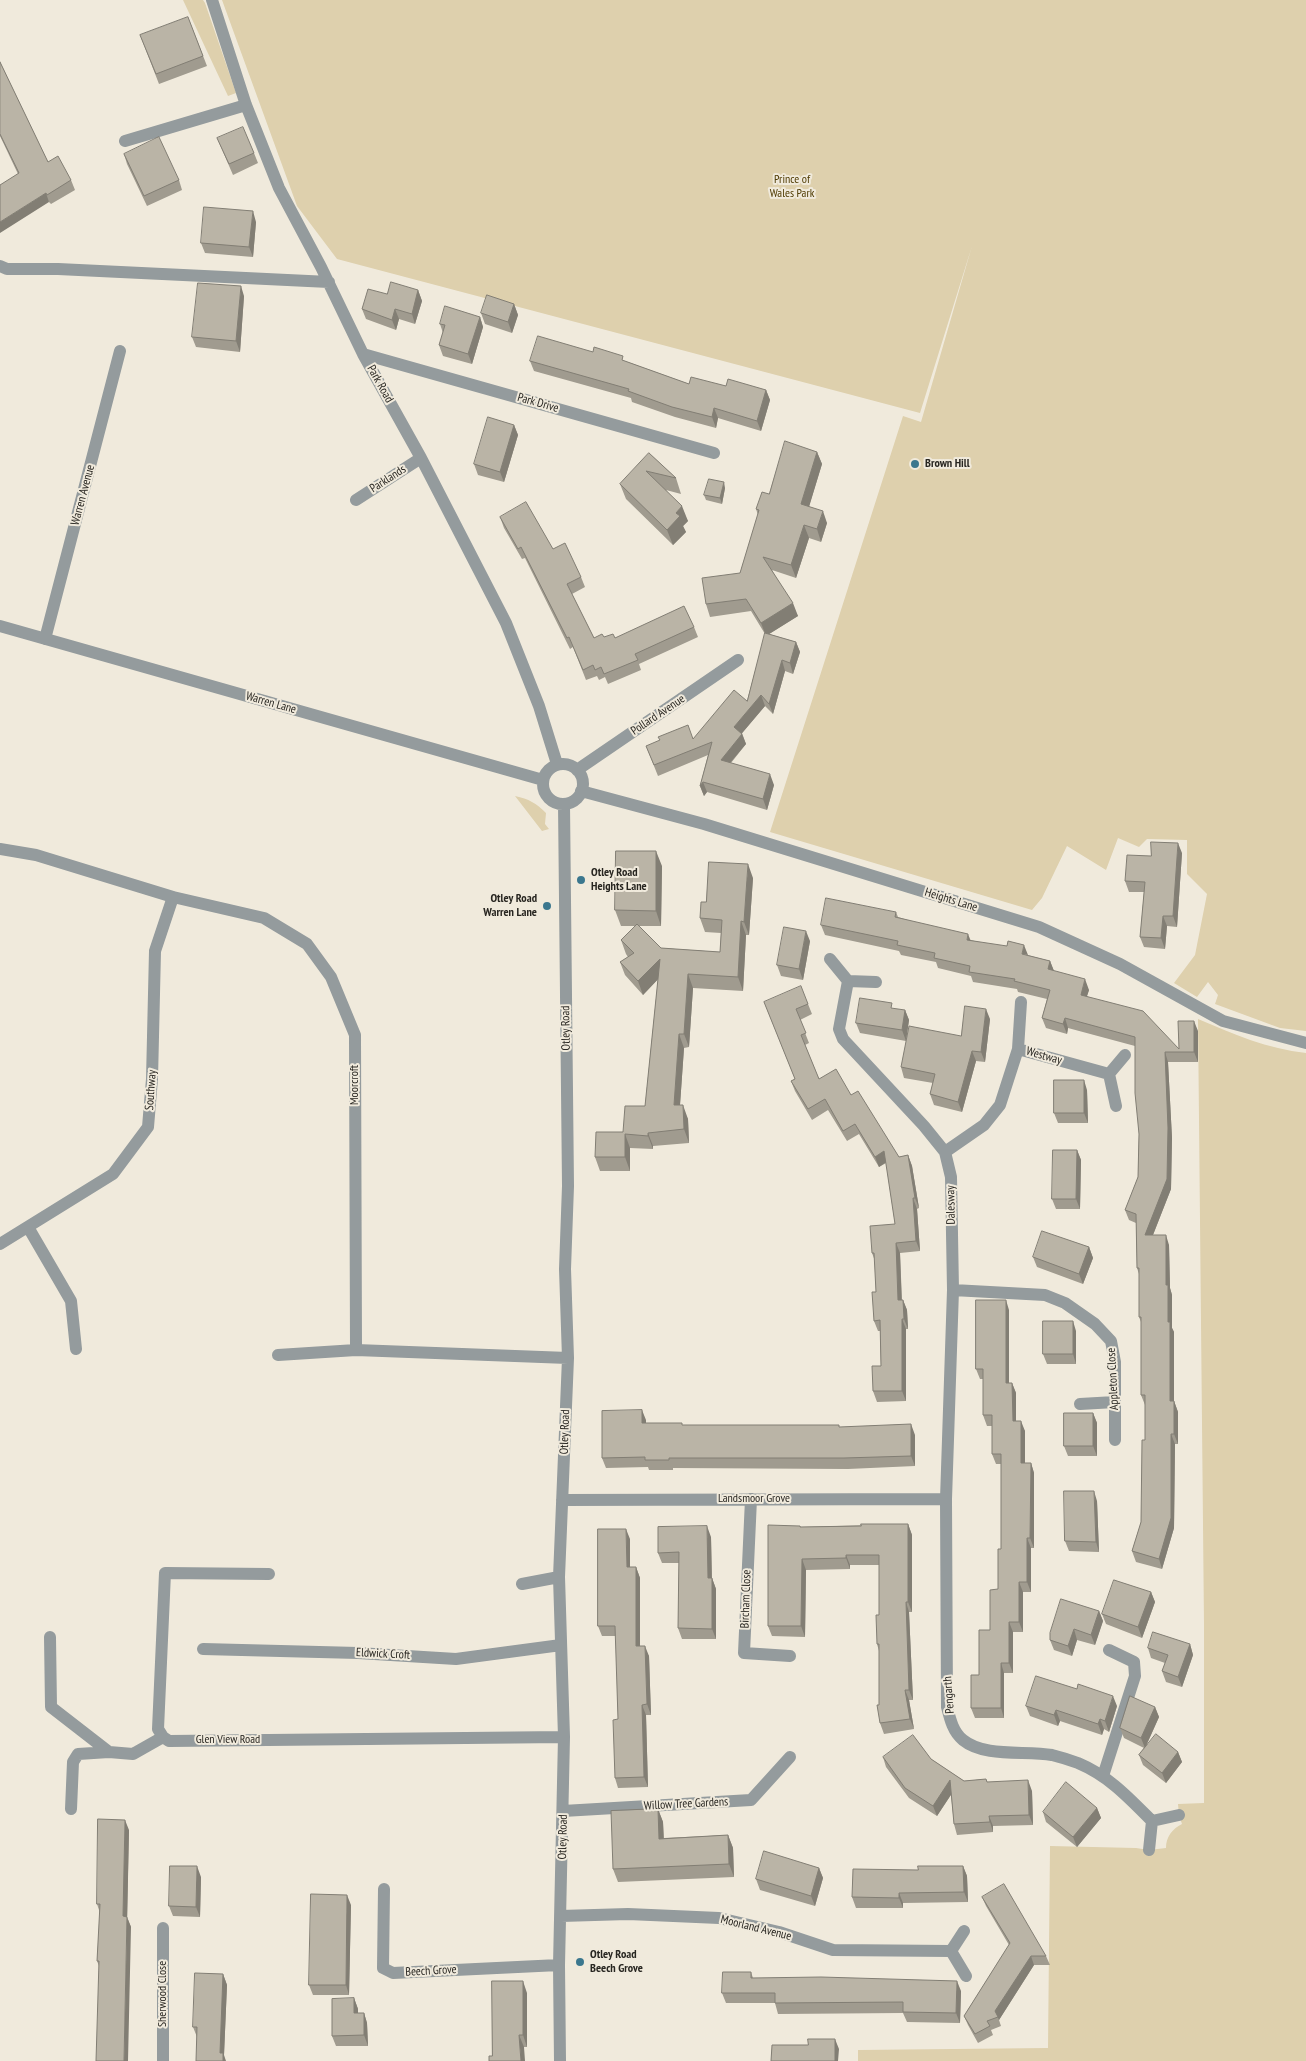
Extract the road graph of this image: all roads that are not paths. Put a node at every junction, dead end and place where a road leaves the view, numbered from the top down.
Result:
1 (212, 0) edge
2 (246, 105) junction
3 (125, 141) dead end
4 (0, 266) edge
5 (329, 282) junction
6 (120, 351) dead end
7 (363, 354) junction
8 (714, 453) dead end
9 (421, 458) junction
10 (356, 500) dead end
11 (0, 626) edge
12 (45, 639) junction
13 (738, 660) dead end
14 (557, 764) junction
15 (577, 770) junction
16 (543, 780) junction
17 (581, 791) junction
18 (564, 804) junction
19 (0, 849) edge
20 (173, 896) junction
21 (830, 959) dead end
22 (848, 981) junction
23 (876, 982) dead end
24 (1021, 1002) dead end
25 (1306, 1043) edge
26 (1018, 1048) junction
27 (1125, 1056) dead end
28 (1109, 1074) junction
29 (1116, 1106) dead end
30 (945, 1152) junction
31 (28, 1227) junction
32 (0, 1244) edge
33 (953, 1290) junction
34 (76, 1349) dead end
35 (356, 1350) junction
36 (278, 1354) dead end
37 (568, 1358) junction
38 (1115, 1402) junction
39 (1080, 1404) dead end
40 (1115, 1440) dead end
41 (751, 1499) junction
42 (562, 1500) junction
43 (946, 1500) junction
44 (269, 1574) dead end
45 (559, 1577) junction
46 (522, 1584) dead end
47 (50, 1637) dead end
48 (562, 1645) junction
49 (203, 1650) dead end
50 (1109, 1650) dead end
51 (790, 1656) dead end
52 (163, 1737) junction
53 (564, 1737) junction
54 (109, 1752) junction
55 (790, 1757) dead end
56 (1103, 1776) junction
57 (72, 1809) dead end
58 (563, 1811) junction
59 (1179, 1815) dead end
60 (1152, 1821) junction
61 (1150, 1850) dead end
62 (384, 1889) dead end
63 (561, 1916) junction
64 (164, 1928) dead end
65 (964, 1931) dead end
66 (951, 1950) junction
67 (559, 1965) junction
68 (966, 1976) dead end
69 (163, 2061) edge
70 (560, 2061) edge

1 - 2 street, Park Road
2 - 3 street
2 - 5 street, Park Road
4 - 5 street
5 - 7 street, Park Road
6 - 12 street, Warren Avenue
7 - 8 street, Park Drive
7 - 9 street, Park Road
9 - 10 street, Parklands
9 - 14 street, Park Road
11 - 12 street, Warren Lane
12 - 16 street, Warren Lane
13 - 15 street, Pollard Avenue
14 - 15 street
14 - 16 street
15 - 17 street
16 - 18 street
17 - 18 street
17 - 25 street, Heights Lane
18 - 37 street, Otley Road
19 - 20 street, Moorcroft
20 - 31 street, Southway
20 - 35 street, Moorcroft
21 - 22 street
22 - 23 street
22 - 30 street, Dalesway
24 - 26 street
26 - 28 street, Westway
26 - 30 street, Westway
27 - 28 street
28 - 29 street
30 - 33 street, Dalesway
31 - 32 street, Southway
31 - 34 street
33 - 38 street, Appleton Close
33 - 43 street, Dalesway
35 - 36 street
35 - 37 street
37 - 42 street, Otley Road
38 - 39 street
38 - 40 street, Appleton Close
41 - 42 street, Landsmoor Grove
41 - 43 street, Landsmoor Grove
41 - 51 street, Bircham Close
42 - 45 street, Otley Road
43 - 56 street, Pengarth
44 - 52 street
45 - 46 street
45 - 48 street, Otley Road
47 - 54 street
48 - 49 street, Eldwick Croft
48 - 53 street, Otley Road
50 - 56 street
52 - 53 street, Glen View Road
52 - 54 street
53 - 58 street, Otley Road
54 - 57 street
55 - 58 street, Willow Tree Gardens
56 - 60 street, Pengarth
58 - 63 street, Otley Road
59 - 60 street
60 - 61 street
62 - 67 street, Beech Grove
63 - 66 street, Moorland Avenue
63 - 67 street, Otley Road
64 - 69 street, Sherwood Close
65 - 66 street
66 - 68 street
67 - 70 street, Otley Road

